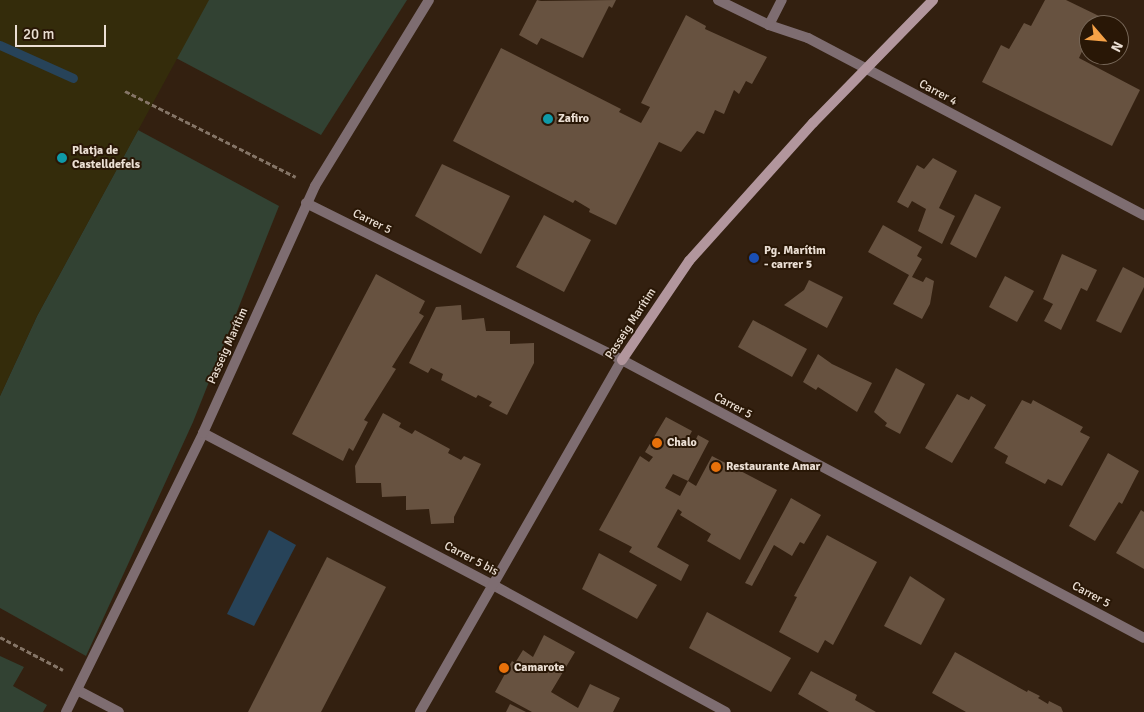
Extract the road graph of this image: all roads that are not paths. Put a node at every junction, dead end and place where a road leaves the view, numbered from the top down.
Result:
1 (429, 0) edge
2 (718, 0) edge
3 (782, 0) edge
4 (933, 0) edge
5 (769, 25) junction
6 (864, 68) junction
7 (306, 203) junction
8 (1144, 215) edge
9 (622, 360) junction
10 (203, 433) junction
11 (493, 584) junction
12 (1144, 638) edge
13 (79, 691) junction
14 (66, 712) edge
15 (119, 712) edge
16 (420, 712) edge
17 (726, 712) edge

1 - 7 street, Passeig Marítim
2 - 5 street, Carrer 4
3 - 5 street
4 - 6 street, Passeig Marítim
5 - 6 street, Carrer 4
6 - 8 street, Carrer 4
6 - 9 street, Passeig Marítim
7 - 9 street, Carrer 5
7 - 10 street, Passeig Marítim
9 - 11 street, Passeig Marítim
9 - 12 street, Carrer 5
10 - 11 street, Carrer 5 bis
10 - 13 street, Passeig Marítim
11 - 16 street, Passeig Marítim
11 - 17 street, Carrer 5 bis
13 - 14 street, Passeig Marítim
13 - 15 street

